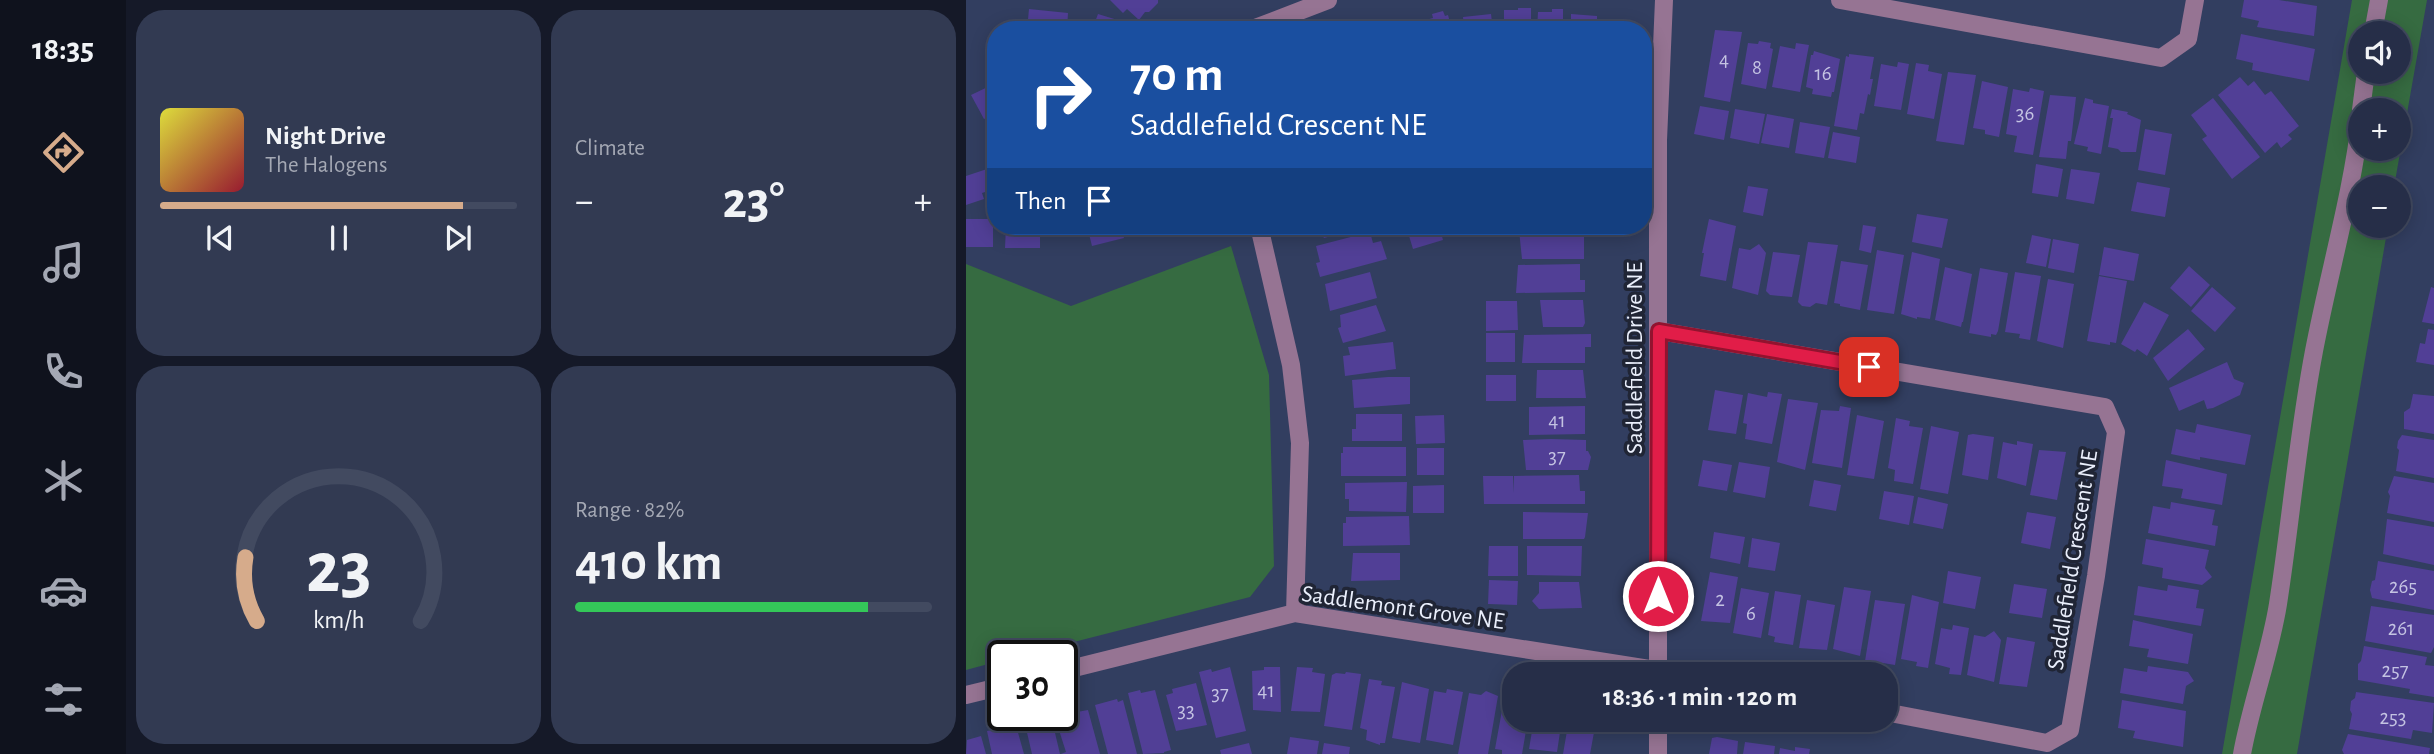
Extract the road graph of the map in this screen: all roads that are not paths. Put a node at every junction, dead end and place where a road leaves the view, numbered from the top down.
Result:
1 (1328, 0) edge
2 (1664, 0) edge
3 (1840, 0) edge
4 (2195, 0) edge
5 (2379, 0) edge
6 (1274, 21) edge
7 (2375, 21) edge
8 (2354, 161) edge
9 (1261, 235) edge
10 (1659, 331) junction
11 (1295, 613) junction
12 (1596, 662) edge
13 (1658, 662) edge
14 (1078, 667) edge
15 (987, 690) edge
16 (966, 695) edge
17 (1898, 714) edge
18 (1658, 732) edge
19 (1658, 754) edge
20 (2242, 754) edge

1 - 6 street
2 - 10 street, Saddlefield Drive NE
3 - 4 street
5 - 7 street
8 - 20 street
9 - 11 street
10 - 13 street, Saddlefield Drive NE
10 - 17 street, Saddlefield Crescent NE
11 - 12 street, Saddlemont Grove NE
11 - 14 street, Saddlemont Grove NE
15 - 16 street
18 - 19 street

